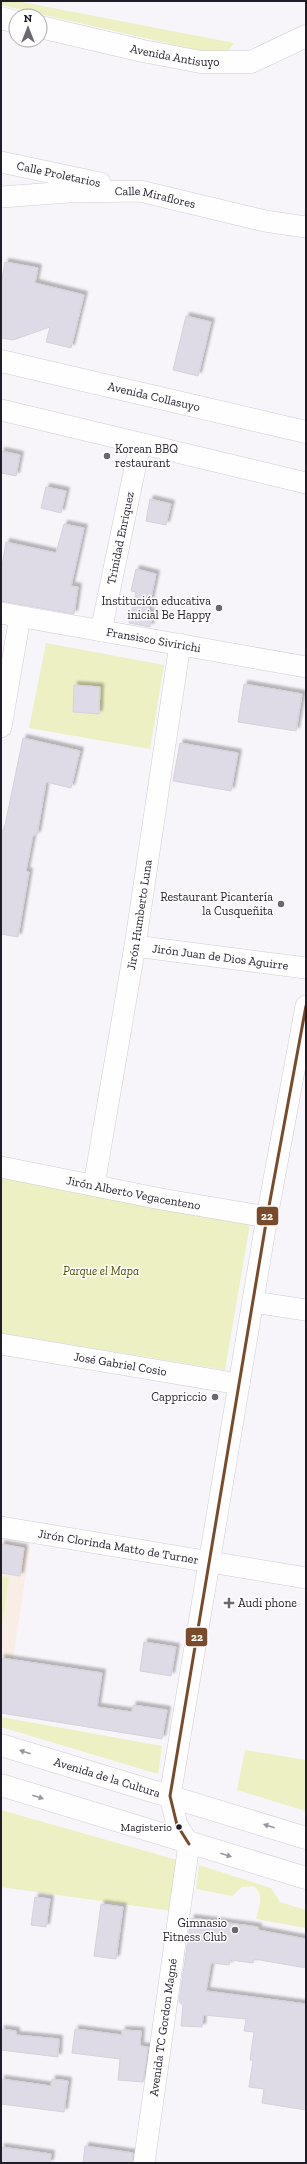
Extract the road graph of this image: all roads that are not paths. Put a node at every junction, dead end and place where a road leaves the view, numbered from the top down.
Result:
1 (48, 29) edge
2 (306, 36) edge
3 (1, 162) edge
4 (140, 191) junction
5 (1, 197) edge
6 (306, 227) edge
7 (1, 361) edge
8 (1, 410) edge
9 (306, 432) edge
10 (140, 444) junction
11 (306, 483) edge
12 (10, 615) edge
13 (101, 631) junction
14 (180, 644) junction
15 (306, 667) edge
16 (1, 727) edge
17 (135, 946) junction
18 (306, 968) edge
19 (306, 1006) edge
20 (1, 1167) edge
21 (94, 1184) junction
22 (267, 1217) junction
23 (253, 1302) junction
24 (306, 1310) edge
25 (1, 1344) edge
26 (239, 1384) junction
27 (1, 1527) edge
28 (209, 1562) junction
29 (306, 1578) edge
30 (1, 1745) edge
31 (1, 1785) edge
32 (170, 1796) junction
33 (306, 1838) edge
34 (189, 1844) junction
35 (306, 1878) edge
36 (144, 2163) edge

1 - 2 main road, Avenida Antisuyo
3 - 4 street, Calle Proletarios
4 - 5 street, Calle Miraflores
4 - 6 street, Calle Miraflores
7 - 9 main road, Avenida Collasuyo
8 - 10 street
10 - 11 street
10 - 13 street, Trinidad Enriquez
12 - 13 street, Fransisco Sivirichi
12 - 16 street
13 - 14 street, Fransisco Sivirichi
14 - 15 street, Fransisco Sivirichi
14 - 17 street, Jirón Humberto Luna
17 - 18 street, Jirón Juan de Dios Aguirre
17 - 21 street, Jirón Humberto Luna
19 - 22 street
20 - 21 street, Jirón Alberto Vegacenteno
21 - 22 street, Jirón Alberto Vegacenteno
22 - 23 street
23 - 24 street
23 - 26 street
25 - 26 street, José Gabriel Cosio
26 - 28 street
27 - 28 street, Jirón Clorinda Matto de Turner
28 - 29 street, Jirón Clorinda Matto de Turner
28 - 32 street
32 -> 30 main road, Avenida de la Cultura
31 -> 34 main road
33 -> 32 main road, Avenida de la Cultura
32 - 34 street
34 -> 35 main road
34 - 36 street, Avenida TC Gordon Magné

